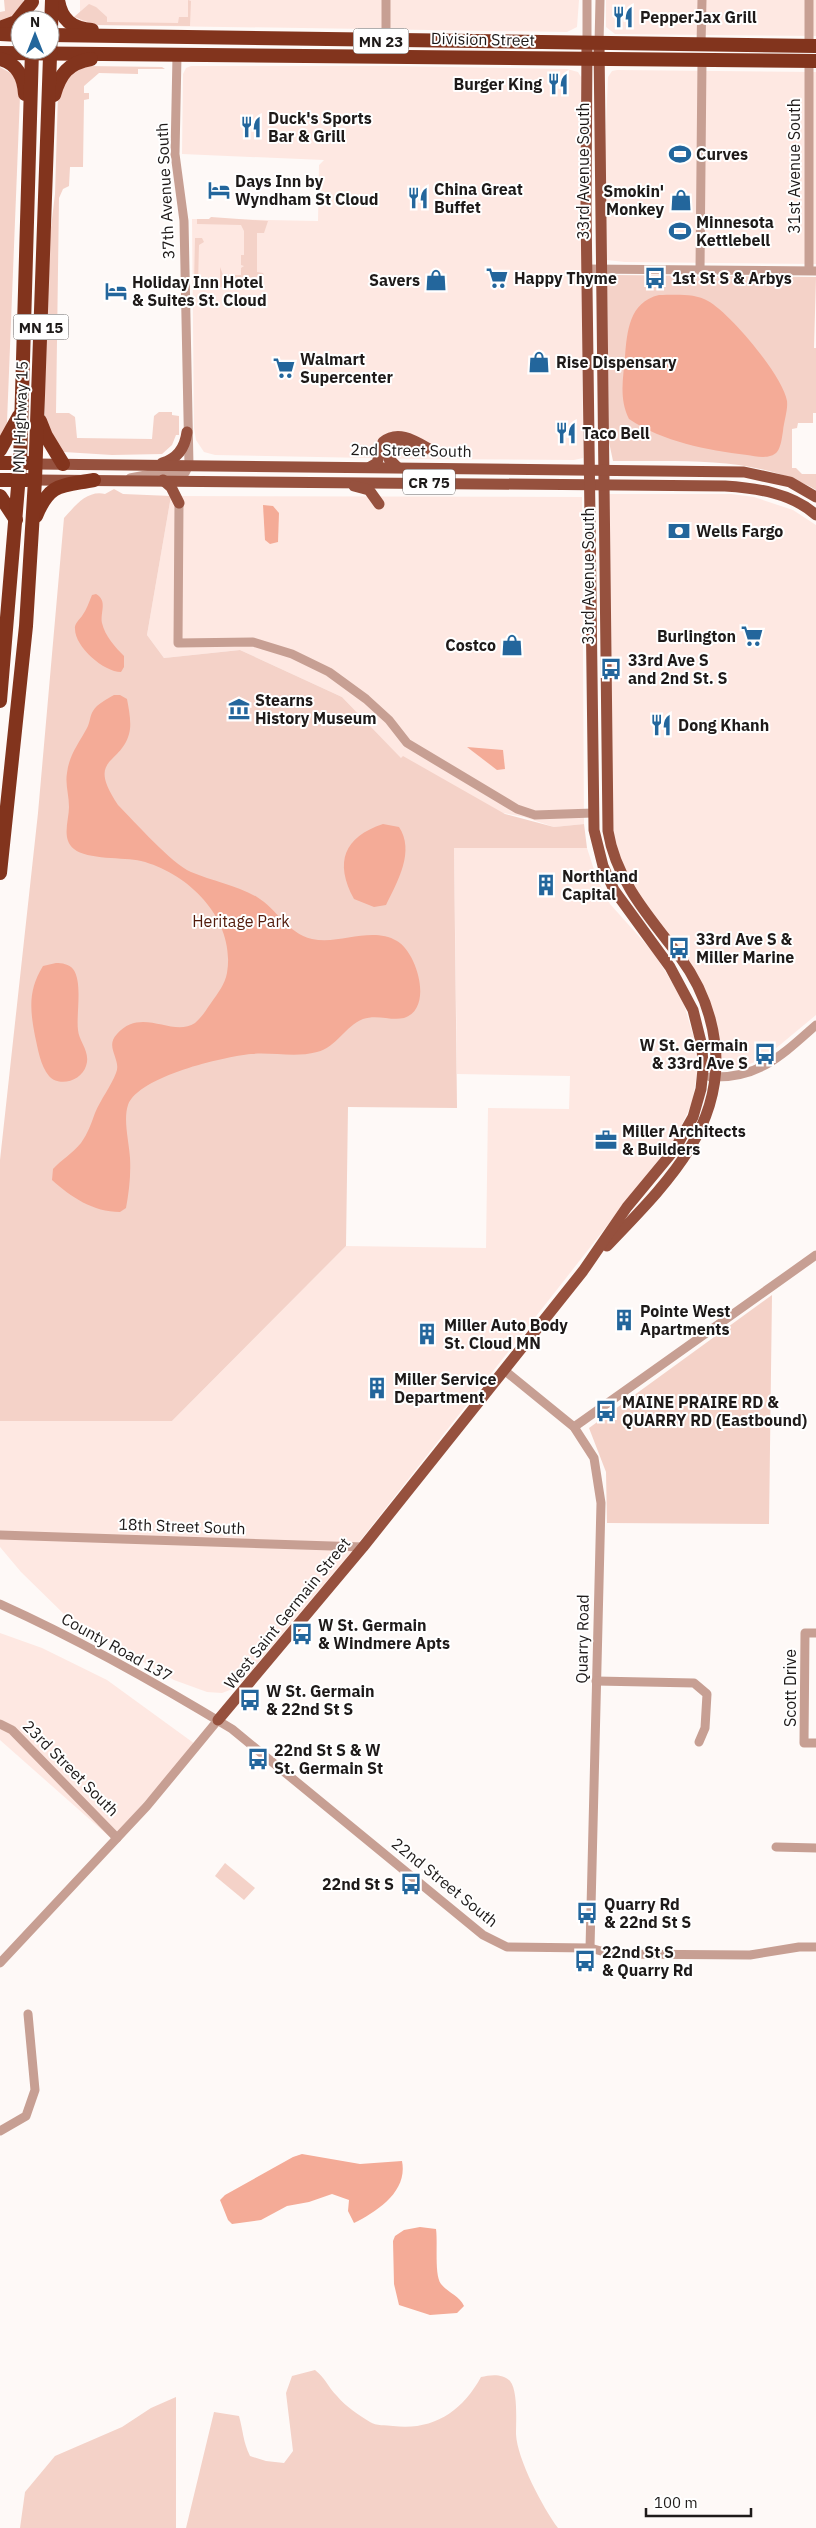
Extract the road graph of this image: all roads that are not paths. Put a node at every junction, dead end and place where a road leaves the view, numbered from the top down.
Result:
1 (58, 0) edge
2 (386, 0) edge
3 (587, 0) edge
4 (600, 0) edge
5 (702, 0) edge
6 (809, 0) edge
7 (32, 1) edge
8 (0, 28) edge
9 (60, 35) edge
10 (144, 37) junction
11 (386, 41) junction
12 (593, 44) junction
13 (701, 45) junction
14 (812, 46) edge
15 (60, 54) edge
16 (120, 55) junction
17 (177, 56) junction
18 (0, 59) edge
19 (593, 59) junction
20 (32, 60) edge
21 (51, 60) edge
22 (702, 60) junction
23 (813, 61) edge
24 (49, 113) junction
25 (30, 127) junction
26 (587, 269) junction
27 (600, 269) junction
28 (700, 270) junction
29 (812, 270) edge
30 (22, 410) junction
31 (38, 415) junction
32 (188, 432) junction
33 (0, 450) edge
34 (0, 463) edge
35 (20, 463) junction
36 (36, 464) junction
37 (63, 464) junction
38 (156, 465) junction
39 (189, 466) junction
40 (370, 467) junction
41 (397, 467) junction
42 (589, 470) junction
43 (603, 470) junction
44 (0, 480) edge
45 (19, 480) junction
46 (35, 480) junction
47 (94, 480) junction
48 (126, 480) junction
49 (163, 480) junction
50 (193, 480) junction
51 (334, 481) junction
52 (399, 482) junction
53 (589, 484) junction
54 (603, 484) junction
55 (0, 496) edge
56 (816, 497) edge
57 (179, 503) junction
58 (816, 515) edge
59 (16, 520) junction
60 (33, 523) junction
61 (0, 701) edge
62 (593, 813) junction
63 (0, 873) edge
64 (816, 1025) edge
65 (702, 1077) junction
66 (716, 1078) junction
67 (816, 1256) edge
68 (583, 1271) junction
69 (504, 1370) junction
70 (574, 1427) junction
71 (0, 1535) edge
72 (362, 1547) junction
73 (0, 1604) edge
74 (816, 1633) edge
75 (596, 1681) junction
76 (218, 1720) junction
77 (0, 1724) edge
78 (699, 1742) dead end
79 (816, 1743) edge
80 (117, 1838) junction
81 (776, 1846) dead end
82 (816, 1848) edge
83 (816, 1947) edge
84 (590, 1948) junction
85 (0, 1963) edge
86 (28, 2014) dead end
87 (0, 2131) edge

1 - 10 highway
2 - 11 street
3 - 12 street
4 - 12 street
5 - 13 street
6 - 14 street
7 - 8 highway
9 - 10 highway, Division Street / MN 23
10 - 11 highway, Division Street / MN 23
11 - 12 highway, Division Street / MN 23
12 - 13 highway, Division Street / MN 23
12 - 19 main road, 33rd Avenue South
13 - 14 highway, Division Street / MN 23
15 - 16 highway, Division Street / MN 23
16 - 17 highway, Division Street / MN 23
16 - 24 highway
17 - 19 highway, Division Street / MN 23
17 - 32 street, 37th Avenue South
18 - 25 highway
19 - 22 highway, Division Street / MN 23
19 - 26 main road, 33rd Avenue South
19 - 27 main road, 33rd Avenue South
20 - 25 highway, MN Highway 15 / MN 15
21 - 24 highway, MN Highway 15 / MN 15
22 - 23 highway, Division Street / MN 23
22 - 28 street
23 - 29 street, 31st Avenue South
24 - 31 highway, MN Highway 15 / MN 15
25 - 30 highway, MN Highway 15 / MN 15
26 - 27 street
26 - 42 main road, 33rd Avenue South
27 - 28 street
27 - 43 main road, 33rd Avenue South
28 - 29 street
30 - 33 highway
30 - 35 highway, MN Highway 15 / MN 15
31 - 36 highway, MN Highway 15 / MN 15
31 - 37 highway
32 - 38 main road
32 - 39 street, 37th Avenue South
34 - 35 highway, 2nd Street South / CR 75
35 - 36 highway, 2nd Street South / CR 75
35 - 45 highway, MN Highway 15 / MN 15
36 - 37 main road, 2nd Street South / CR 75
36 - 46 highway, MN Highway 15 / MN 15
37 - 38 main road, 2nd Street South / CR 75
38 - 39 main road, 2nd Street South / CR 75
39 - 40 main road, 2nd Street South / CR 75
39 - 48 street
40 - 41 main road, 2nd Street South / CR 75
40 - 41 main road
41 - 42 main road, 2nd Street South / CR 75
42 - 43 main road, 2nd Street South / CR 75
42 - 53 main road, 33rd Avenue South
43 - 54 main road, 33rd Avenue South
43 - 56 main road, 2nd Street South / CR 75
44 - 45 highway
45 - 46 highway
45 - 59 highway, MN Highway 15 / MN 15
46 - 47 main road, 2nd Street South / CR 75
46 - 60 highway, MN Highway 15 / MN 15
47 - 48 main road, 2nd Street South / CR 75
47 - 60 highway
48 - 49 main road, 2nd Street South / CR 75
49 - 50 main road, 2nd Street South / CR 75
49 - 57 main road
50 - 51 main road, 2nd Street South / CR 75
50 - 57 main road
51 - 52 main road, 2nd Street South / CR 75
51 - 52 main road
52 - 53 main road, 2nd Street South / CR 75
53 - 54 main road, 2nd Street South / CR 75
53 - 62 main road, 33rd Avenue South
54 - 58 main road, 2nd Street South / CR 75
54 - 66 main road, 33rd Avenue South
55 - 59 highway
57 - 62 street
59 - 61 highway, MN Highway 15 / MN 15
60 - 63 highway, MN Highway 15 / MN 15
62 - 65 main road, 33rd Avenue South
64 - 66 street
65 - 66 street
65 - 68 main road, West Saint Germain Street
66 - 68 main road, West Saint Germain Street
67 - 70 street
68 - 69 main road, West Saint Germain Street
69 - 70 street, Quarry Road
69 - 72 main road, West Saint Germain Street
70 - 75 street, Quarry Road
71 - 72 street, 18th Street South
72 - 76 main road, West Saint Germain Street
73 - 76 street, County Road 137
74 - 79 street, Scott Drive
75 - 78 street
75 - 84 street, Quarry Road
76 - 80 street, West Saint Germain Street
76 - 84 street, 22nd Street South
77 - 80 street, 23rd Street South
80 - 85 street, West Saint Germain Street
81 - 82 street
83 - 84 street, 22nd Street South
86 - 87 street

